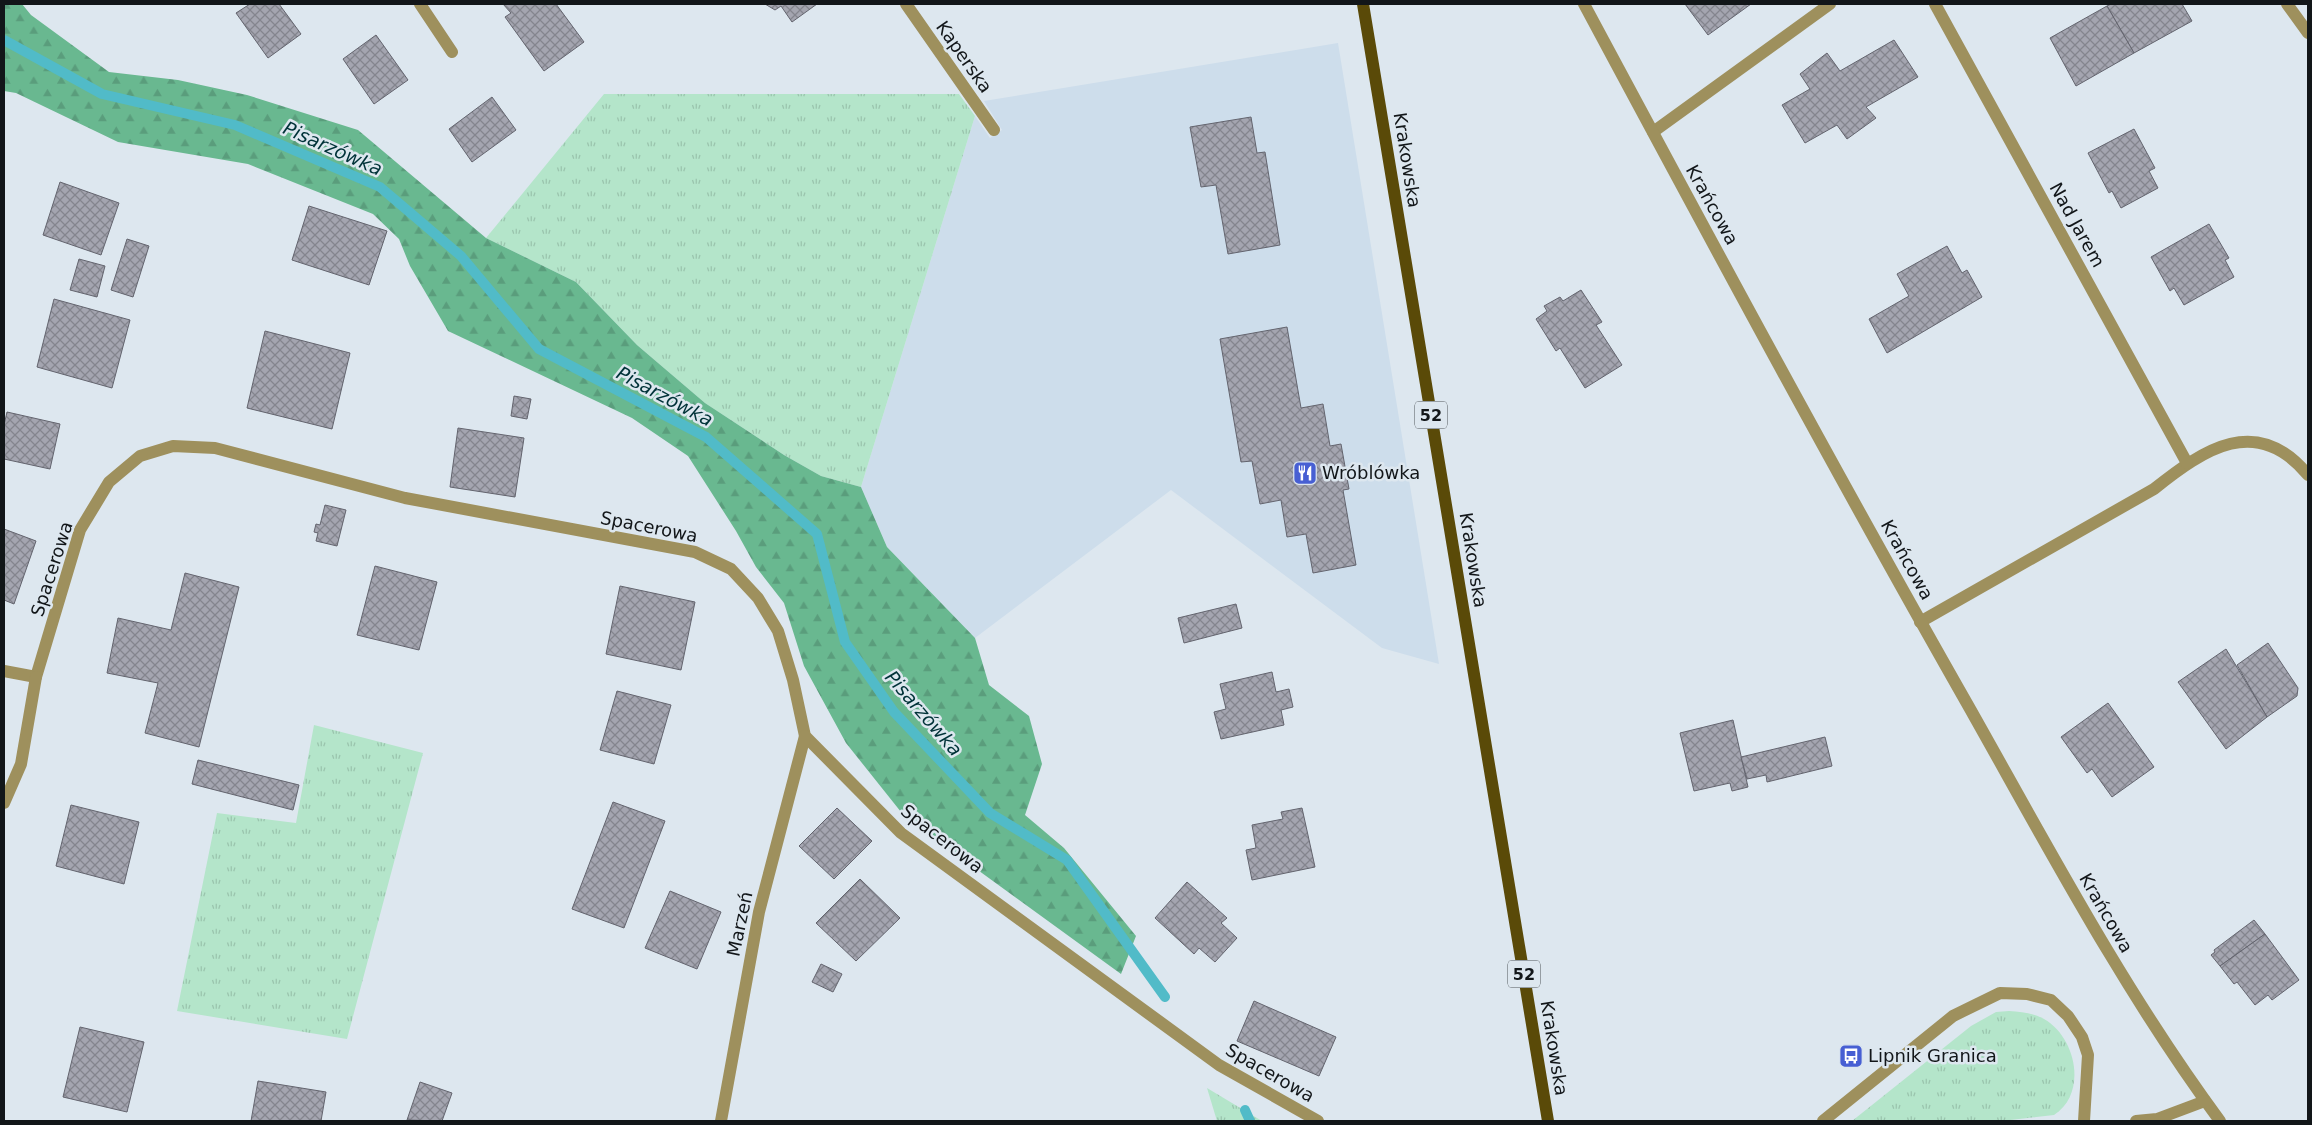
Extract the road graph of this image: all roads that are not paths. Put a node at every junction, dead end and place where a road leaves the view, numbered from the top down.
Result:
1 (420, 4) edge
2 (906, 4) edge
3 (1363, 4) edge
4 (1584, 4) edge
5 (1830, 4) edge
6 (1936, 4) edge
7 (2286, 4) edge
8 (2308, 33) edge
9 (452, 52) dead end
10 (994, 130) dead end
11 (1653, 132) junction
12 (2187, 463) junction
13 (2308, 475) edge
14 (1920, 622) junction
15 (4, 671) edge
16 (36, 677) junction
17 (805, 736) junction
18 (4, 803) edge
19 (2205, 1101) junction
20 (721, 1121) edge
21 (1318, 1121) edge
22 (1548, 1121) edge
23 (1823, 1121) edge
24 (2084, 1121) edge
25 (2136, 1121) edge
26 (2220, 1121) edge

1 - 9 street
2 - 10 street, Kaperska
3 - 22 main road, Krakowska / 52
4 - 11 street, Krańcowa
5 - 11 street
6 - 12 street, Nad Jarem
7 - 8 street
11 - 14 street, Krańcowa
12 - 13 street
12 - 14 street
14 - 19 street, Krańcowa
15 - 16 street
16 - 17 street, Spacerowa
16 - 18 street, Spacerowa
17 - 20 street, Marzeń
17 - 21 street, Spacerowa
19 - 25 street
19 - 26 street, Krańcowa
23 - 24 street

